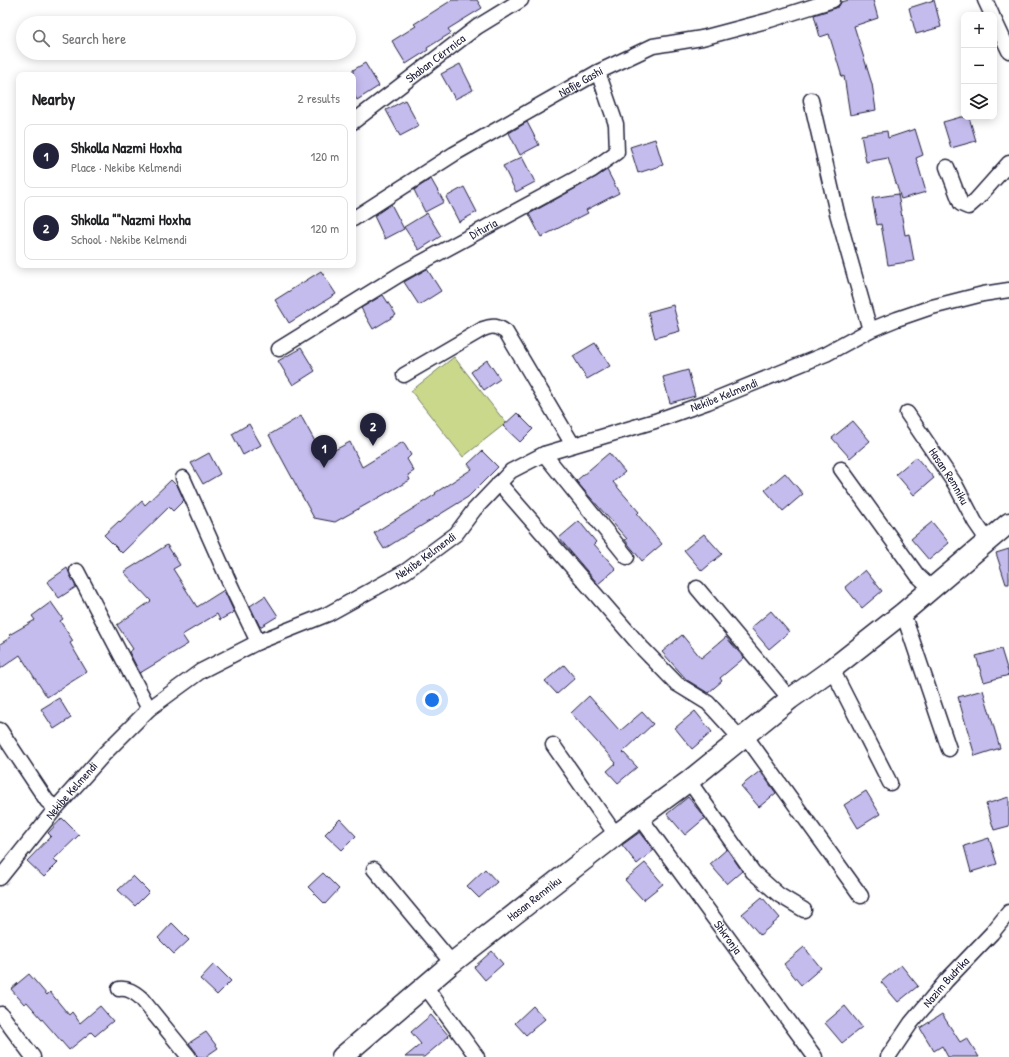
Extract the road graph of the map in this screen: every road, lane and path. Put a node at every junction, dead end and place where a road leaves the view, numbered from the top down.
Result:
1 (521, 0) edge
2 (833, 0) edge
3 (985, 0) edge
4 (991, 12) edge
5 (997, 25) edge
6 (1009, 51) edge
7 (598, 72) junction
8 (811, 100) dead end
9 (356, 120) edge
10 (1009, 163) edge
11 (947, 167) dead end
12 (356, 217) edge
13 (1009, 290) edge
14 (870, 330) junction
15 (279, 349) dead end
16 (404, 375) dead end
17 (907, 413) dead end
18 (573, 445) junction
19 (544, 454) junction
20 (841, 469) dead end
21 (183, 478) dead end
22 (499, 483) junction
23 (1009, 523) edge
24 (988, 541) junction
25 (627, 557) dead end
26 (77, 572) dead end
27 (697, 588) dead end
28 (932, 589) junction
29 (903, 613) junction
30 (258, 642) junction
31 (832, 669) junction
32 (790, 699) junction
33 (149, 709) junction
34 (0, 730) edge
35 (743, 737) junction
36 (553, 745) dead end
37 (949, 749) dead end
38 (689, 781) junction
39 (890, 783) dead end
40 (56, 808) junction
41 (640, 817) junction
42 (616, 835) junction
43 (374, 869) dead end
44 (0, 878) edge
45 (861, 896) dead end
46 (804, 910) dead end
47 (1009, 912) edge
48 (452, 963) junction
49 (425, 986) junction
50 (119, 989) dead end
51 (1, 1014) edge
52 (353, 1054) edge
53 (893, 1054) edge
54 (33, 1057) edge
55 (189, 1057) edge
56 (477, 1057) edge
57 (815, 1057) edge

1 - 9 street, Shaban Cërrnica
2 - 7 street, Nafije Gashi
3 - 4 street
5 - 6 street
7 - 12 street, Nafije Gashi
7 - 15 street, Dituria
8 - 14 street
10 - 11 street
13 - 14 street, Nekibe Kelmendi
14 - 18 street, Nekibe Kelmendi
16 - 18 street
17 - 24 street, Hasan Remniku
18 - 19 street, Nekibe Kelmendi
19 - 22 street, Nekibe Kelmendi
19 - 25 street
20 - 28 street
21 - 30 street
22 - 30 street, Nekibe Kelmendi
22 - 35 street
23 - 24 street, Hasan Remniku
24 - 28 street, Hasan Remniku
26 - 33 street
27 - 32 street
28 - 29 street, Hasan Remniku
29 - 31 street, Hasan Remniku
29 - 37 street
30 - 33 street, Nekibe Kelmendi
31 - 32 street, Hasan Remniku
31 - 39 street
32 - 35 street, Hasan Remniku
33 - 40 street, Nekibe Kelmendi
34 - 40 street
35 - 38 street, Hasan Remniku
35 - 45 street
36 - 42 street
38 - 41 street, Hasan Remniku
38 - 46 street
40 - 44 street, Nekibe Kelmendi
41 - 42 street, Hasan Remniku
41 - 57 street, Shkronja
42 - 48 street, Hasan Remniku
43 - 48 street
47 - 53 street, Nazim Budrika
48 - 49 street, Hasan Remniku
49 - 52 street, Hasan Remniku
49 - 56 street
50 - 55 street
51 - 54 street

